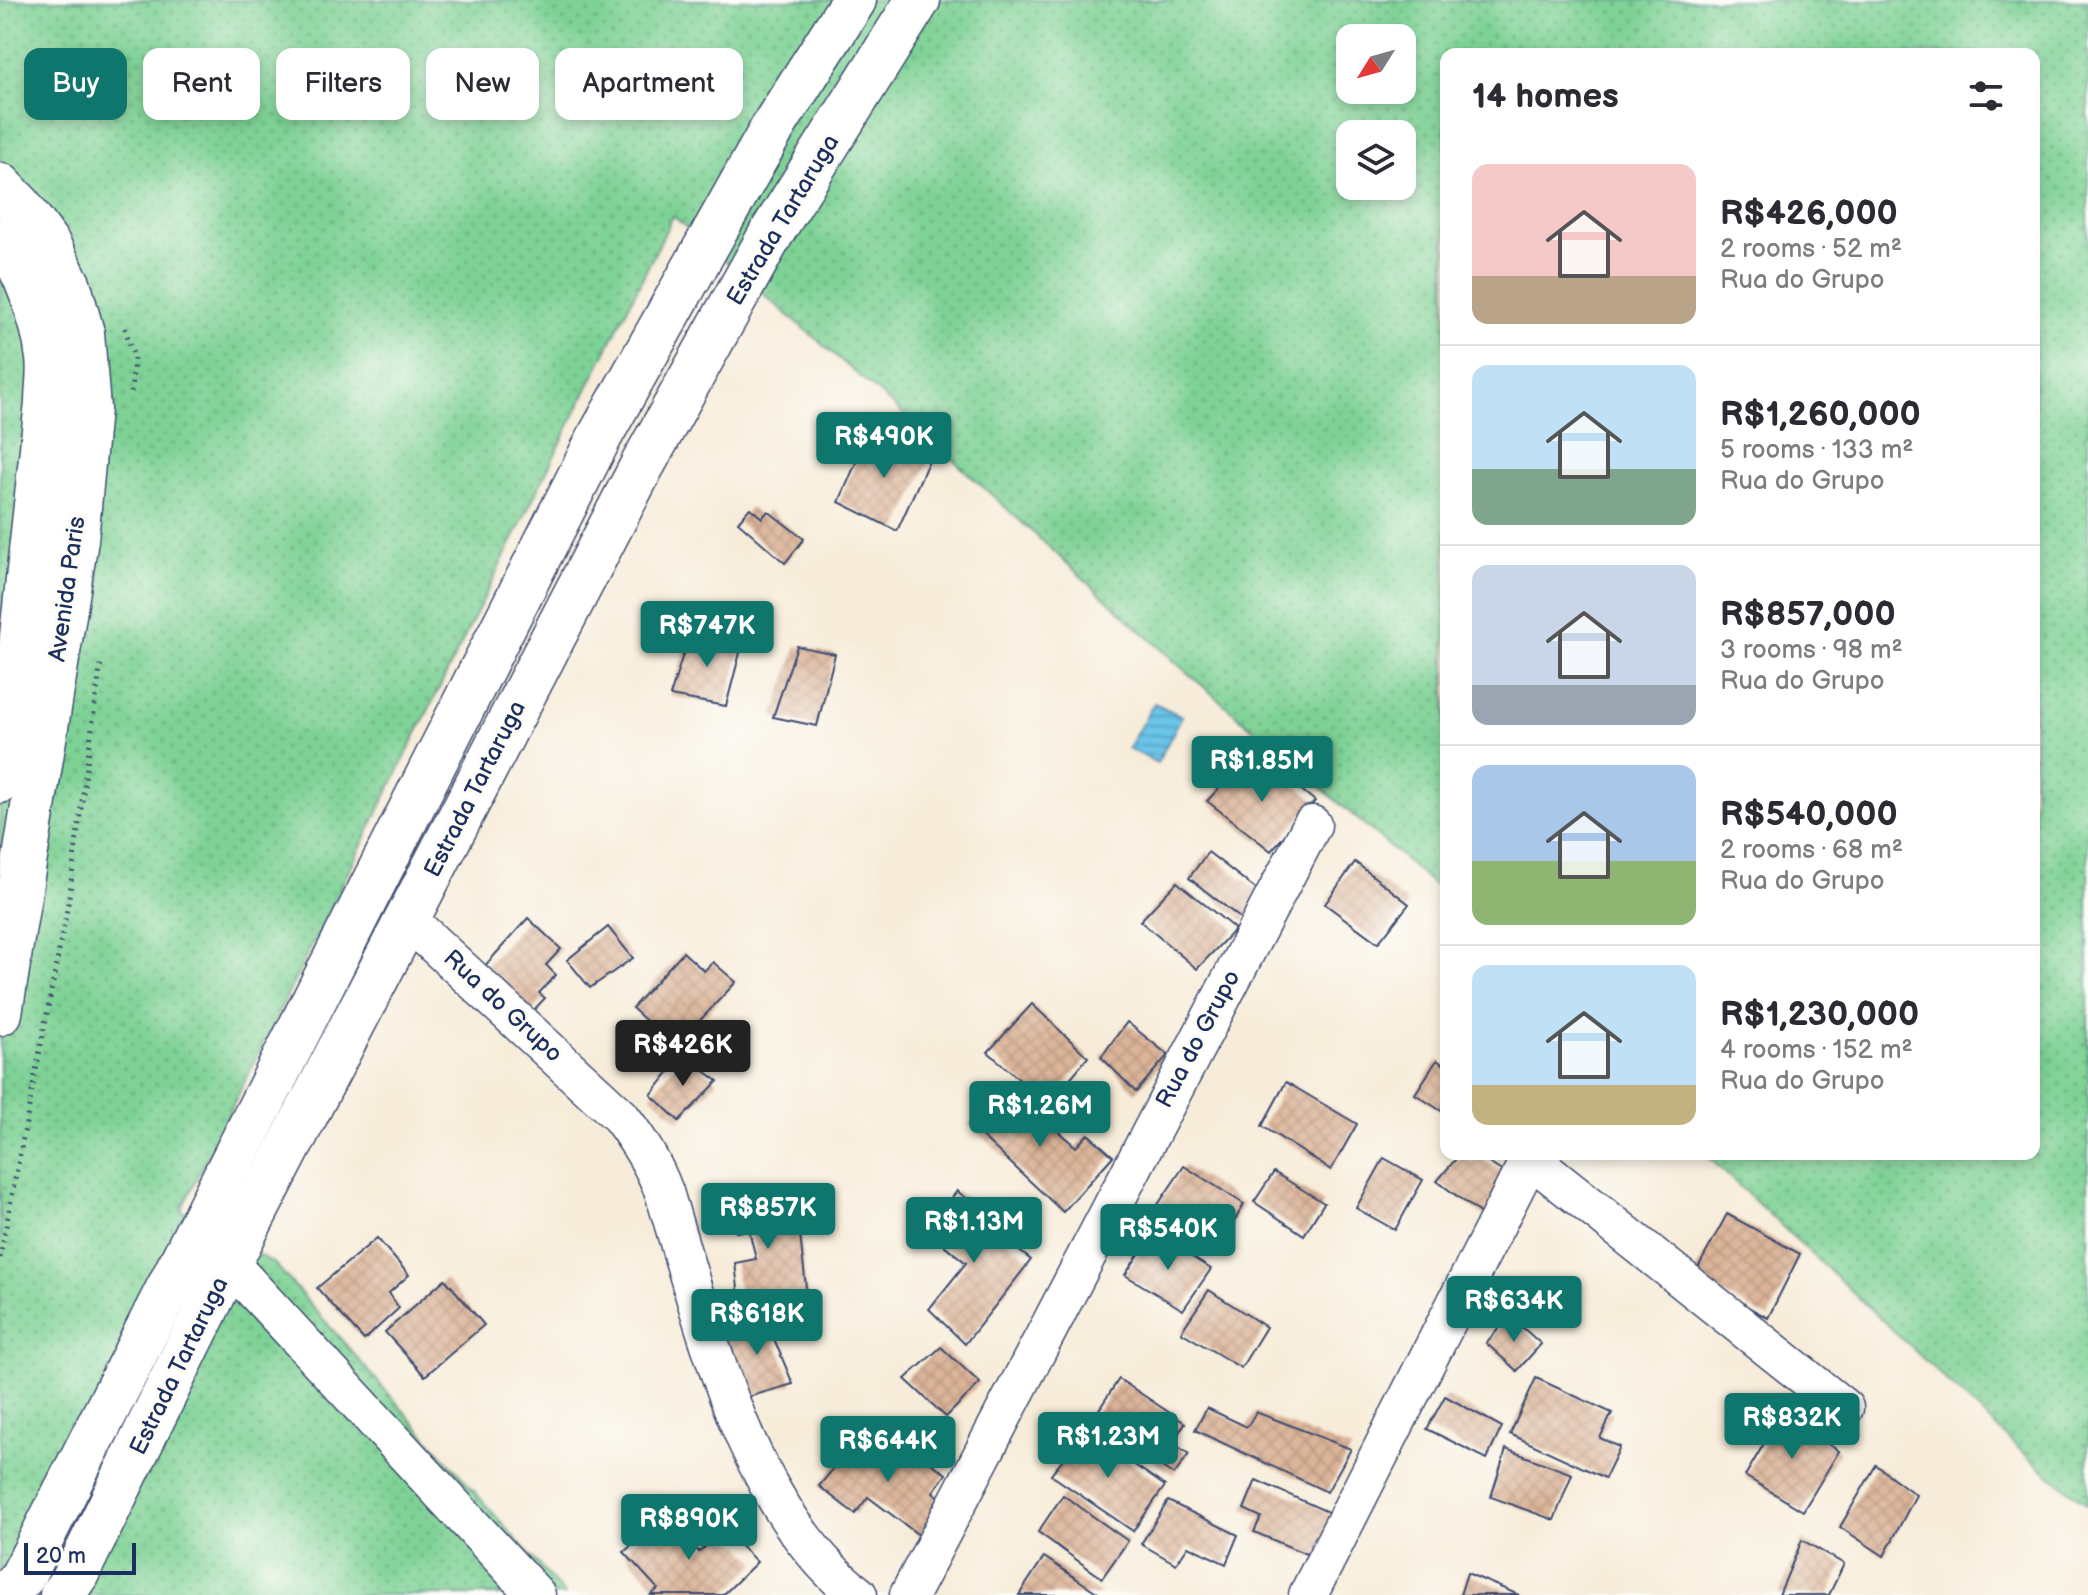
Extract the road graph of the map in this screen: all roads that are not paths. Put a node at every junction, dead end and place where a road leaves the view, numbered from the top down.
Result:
1 (854, 0) edge
2 (918, 0) edge
3 (0, 185) edge
4 (0, 238) edge
5 (0, 781) edge
6 (1312, 825) dead end
7 (408, 920) junction
8 (0, 1013) edge
9 (1529, 1160) edge
10 (1536, 1160) edge
11 (229, 1263) junction
12 (1844, 1408) dead end
13 (5, 1595) edge
14 (62, 1595) edge
15 (536, 1595) edge
16 (858, 1595) edge
17 (909, 1595) edge
18 (1308, 1595) edge

1 - 13 street, Estrada Tartaruga
2 - 7 street, Estrada Tartaruga
3 - 8 street, Avenida Paris
4 - 5 street, Avenida Paris
6 - 17 street, Rua do Grupo
7 - 11 street, Estrada Tartaruga
7 - 16 street, Rua do Grupo
9 - 18 street
10 - 12 street
11 - 14 street, Estrada Tartaruga
11 - 15 street

